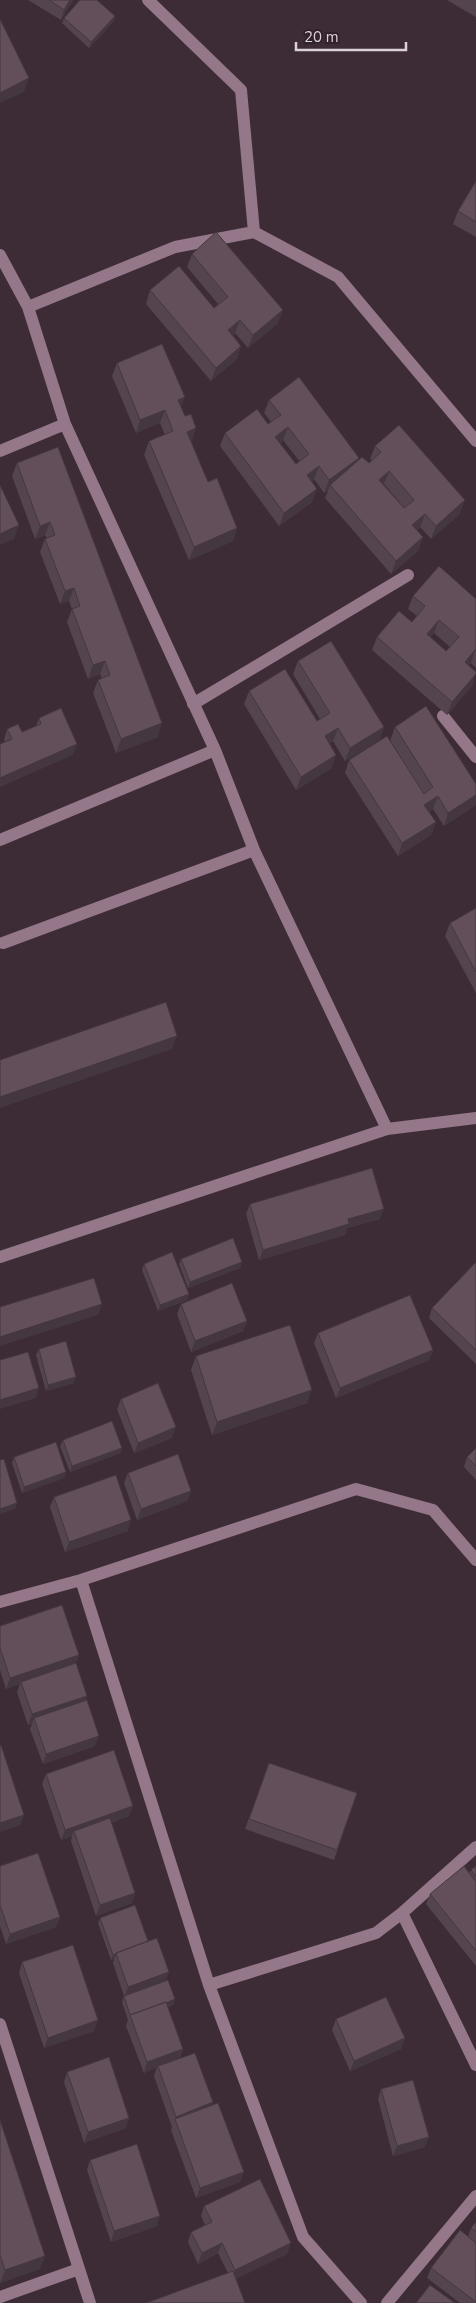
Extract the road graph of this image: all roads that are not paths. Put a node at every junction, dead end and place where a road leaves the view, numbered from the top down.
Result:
1 (148, 0) edge
2 (254, 232) junction
3 (0, 255) edge
4 (28, 306) junction
5 (65, 424) junction
6 (476, 441) edge
7 (0, 451) edge
8 (408, 575) dead end
9 (193, 704) junction
10 (442, 716) dead end
11 (215, 750) junction
12 (476, 757) edge
13 (0, 840) edge
14 (254, 850) junction
15 (3, 943) dead end
16 (476, 1118) edge
17 (387, 1129) junction
18 (0, 1258) edge
19 (476, 1560) edge
20 (81, 1580) junction
21 (0, 1602) edge
22 (476, 1847) edge
23 (402, 1913) junction
24 (209, 1985) junction
25 (0, 2024) edge
26 (476, 2065) edge
27 (476, 2196) edge
28 (79, 2268) junction
29 (0, 2297) edge
30 (90, 2303) edge
31 (361, 2303) edge
32 (387, 2303) edge

1 - 2 street
2 - 4 street
2 - 6 street
3 - 4 street
4 - 5 street
5 - 7 street
5 - 9 street
8 - 9 street
9 - 11 street
10 - 12 street
11 - 13 street
11 - 14 street
14 - 15 street
14 - 17 street
16 - 17 street
17 - 18 street
19 - 20 street
20 - 21 street
20 - 24 street
22 - 23 street
23 - 24 street
23 - 26 street
24 - 31 street
25 - 28 street
27 - 32 street
28 - 29 street
28 - 30 street

